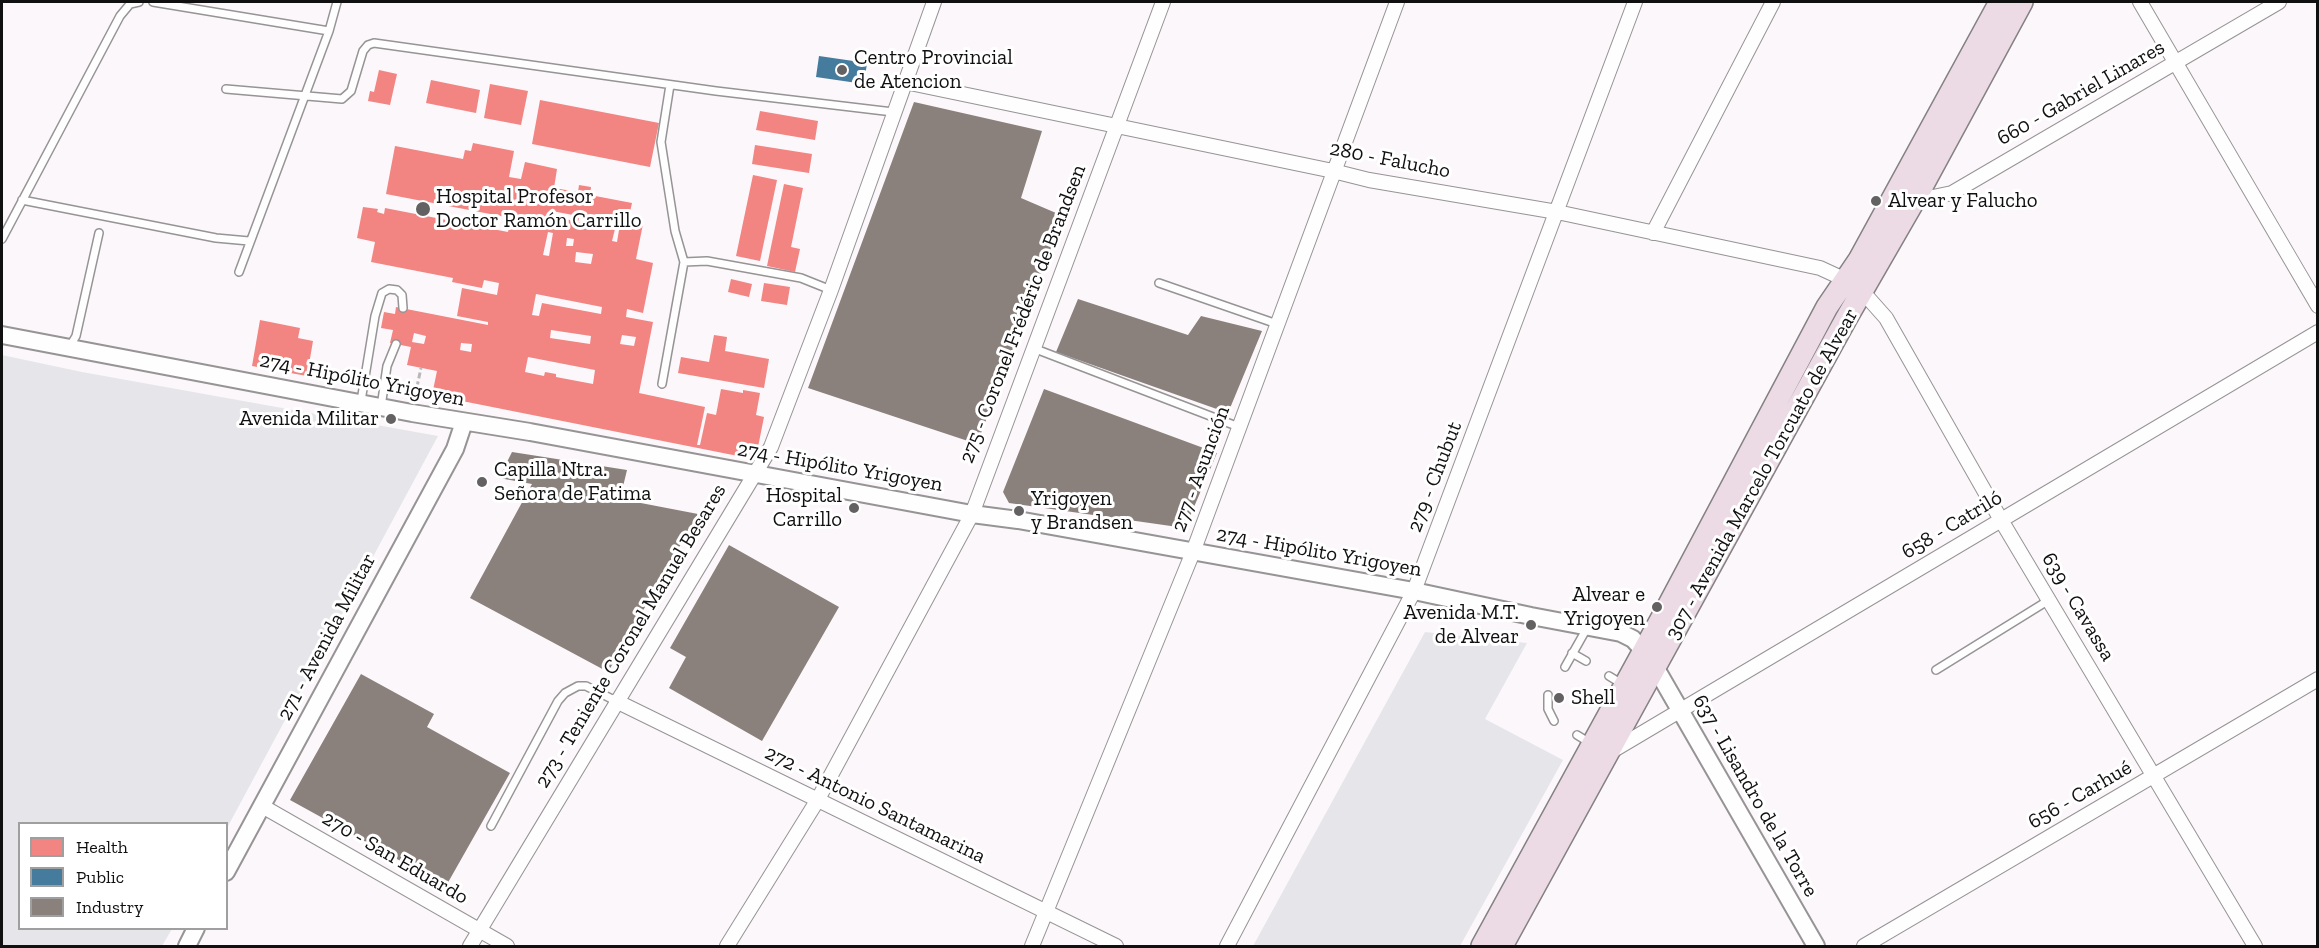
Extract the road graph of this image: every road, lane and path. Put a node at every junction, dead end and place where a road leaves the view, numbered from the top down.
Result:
1 (139, 2) edge
2 (153, 2) edge
3 (338, 2) edge
4 (934, 2) edge
5 (1163, 2) edge
6 (1397, 2) edge
7 (1635, 2) edge
8 (1773, 2) edge
9 (2000, 2) edge
10 (2022, 2) edge
11 (2140, 2) edge
12 (2279, 2) edge
13 (330, 32) junction
14 (2175, 62) junction
15 (905, 82) junction
16 (670, 85) junction
17 (226, 90) dead end
18 (306, 95) junction
19 (893, 112) junction
20 (1117, 125) junction
21 (1333, 171) junction
22 (1908, 191) junction
23 (22, 200) junction
24 (1557, 212) junction
25 (99, 233) dead end
26 (1653, 233) junction
27 (2, 239) edge
28 (249, 241) junction
29 (684, 262) junction
30 (239, 272) dead end
31 (1159, 283) dead end
32 (1854, 286) junction
33 (831, 290) junction
34 (2318, 306) edge
35 (403, 308) dead end
36 (1277, 324) junction
37 (2318, 332) edge
38 (2, 335) edge
39 (396, 344) dead end
40 (69, 347) junction
41 (1033, 348) junction
42 (421, 368) dead end
43 (662, 384) dead end
44 (360, 403) junction
45 (381, 406) junction
46 (412, 413) junction
47 (464, 422) junction
48 (1239, 427) junction
49 (755, 474) junction
50 (972, 514) junction
51 (2001, 520) junction
52 (1193, 552) junction
53 (1414, 591) junction
54 (2049, 600) junction
55 (1588, 626) junction
56 (1645, 650) junction
57 (1572, 653) junction
58 (1586, 661) dead end
59 (1564, 667) dead end
60 (1656, 668) junction
61 (1936, 670) dead end
62 (2318, 680) edge
63 (1548, 695) dead end
64 (616, 701) junction
65 (1680, 710) junction
66 (1554, 721) dead end
67 (1592, 744) junction
68 (2155, 776) junction
69 (817, 801) junction
70 (262, 806) junction
71 (491, 826) dead end
72 (228, 868) edge
73 (1046, 913) junction
74 (195, 930) edge
75 (479, 930) junction
76 (186, 946) edge
77 (470, 946) edge
78 (507, 946) edge
79 (727, 946) edge
80 (1032, 946) edge
81 (1116, 946) edge
82 (1227, 946) edge
83 (1482, 946) edge
84 (1502, 946) edge
85 (1816, 946) edge
86 (1864, 946) edge
87 (2255, 946) edge

1 - 23 lane
2 - 13 lane
3 - 13 lane
4 - 15 street, 273 - Teniente Coronel Manuel Besares
5 - 20 street, 275 - Coronel Frédéric de Brandsen
6 - 21 street, 277 - Asunción
7 - 24 street, 279 - Chubut
8 - 26 street
9 - 22 main road, 307 - Avenida Marcelo Torcuato de Alvear
10 - 22 main road, 307 - Avenida Marcelo Torcuato de Alvear
11 - 14 street
12 - 14 street, 660 - Gabriel Linares
13 - 18 lane
14 - 22 street, 660 - Gabriel Linares
14 - 34 street
15 - 19 street, 273 - Teniente Coronel Manuel Besares
15 - 20 street, 280 - Falucho
16 - 18 lane
16 - 19 lane
16 - 29 lane
17 - 18 lane
18 - 28 lane
19 - 33 street, 273 - Teniente Coronel Manuel Besares
20 - 21 street, 280 - Falucho
20 - 41 street, 275 - Coronel Frédéric de Brandsen
21 - 24 street, 280 - Falucho
21 - 36 street, 277 - Asunción
22 - 32 main road, 307 - Avenida Marcelo Torcuato de Alvear
23 - 27 lane
23 - 28 lane
24 - 26 street, 280 - Falucho
24 - 53 street, 279 - Chubut
25 - 40 lane
26 - 32 street, 280 - Falucho
28 - 30 lane
29 - 33 lane
29 - 43 lane
31 - 36 lane
32 - 51 street, 639 - Cavassa
32 - 56 main road, 307 - Avenida Marcelo Torcuato de Alvear
32 - 60 main road, 307 - Avenida Marcelo Torcuato de Alvear
33 - 49 street, 273 - Teniente Coronel Manuel Besares
35 - 44 lane
36 - 48 street, 277 - Asunción
37 - 51 street, 658 - Catriló
38 - 40 street, 274 - Hipólito Yrigoyen
39 - 45 lane
40 - 44 street, 274 - Hipólito Yrigoyen
41 - 48 lane
41 - 50 street, 275 - Coronel Frédéric de Brandsen
42 - 46 path
44 - 45 street, 274 - Hipólito Yrigoyen
45 - 46 street, 274 - Hipólito Yrigoyen
46 - 47 street, 274 - Hipólito Yrigoyen
47 - 49 street, 274 - Hipólito Yrigoyen
47 - 70 street, 271 - Avenida Militar
48 - 52 street, 277 - Asunción
49 - 50 street, 274 - Hipólito Yrigoyen
49 - 64 street, 273 - Teniente Coronel Manuel Besares
50 - 52 street, 274 - Hipólito Yrigoyen
50 - 69 street, 275 - Coronel Frédéric de Brandsen
51 - 54 street, 639 - Cavassa
51 - 65 street, 658 - Catriló
52 - 53 street, 274 - Hipólito Yrigoyen
52 - 73 street, 277 - Asunción
53 - 55 street, 274 - Hipólito Yrigoyen
53 - 82 street, 279 - Chubut
54 - 61 lane
54 - 68 street, 639 - Cavassa
55 - 56 street, 274 - Hipólito Yrigoyen
55 - 57 lane
56 - 60 street, 274 - Hipólito Yrigoyen
56 - 67 main road, 307 - Avenida Marcelo Torcuato de Alvear
57 - 58 lane
57 - 59 lane
60 - 65 street, 637 - Lisandro de la Torre
60 - 67 main road, 307 - Avenida Marcelo Torcuato de Alvear
62 - 68 street, 656 - Carhué
63 - 66 lane
64 - 69 street, 272 - Antonio Santamarina
64 - 71 lane
64 - 75 street, 273 - Teniente Coronel Manuel Besares
65 - 67 street, 658 - Catriló
65 - 85 street, 637 - Lisandro de la Torre
67 - 83 main road, 307 - Avenida Marcelo Torcuato de Alvear
67 - 84 main road, 307 - Avenida Marcelo Torcuato de Alvear
68 - 86 street, 656 - Carhué
68 - 87 street, 639 - Cavassa
69 - 73 street, 272 - Antonio Santamarina
69 - 79 street, 275 - Coronel Frédéric de Brandsen
70 - 72 street, 271 - Avenida Militar
70 - 75 street, 270 - San Eduardo
73 - 80 street, 277 - Asunción
73 - 81 street, 272 - Antonio Santamarina
74 - 76 street
75 - 77 street, 273 - Teniente Coronel Manuel Besares
75 - 78 street, 270 - San Eduardo

